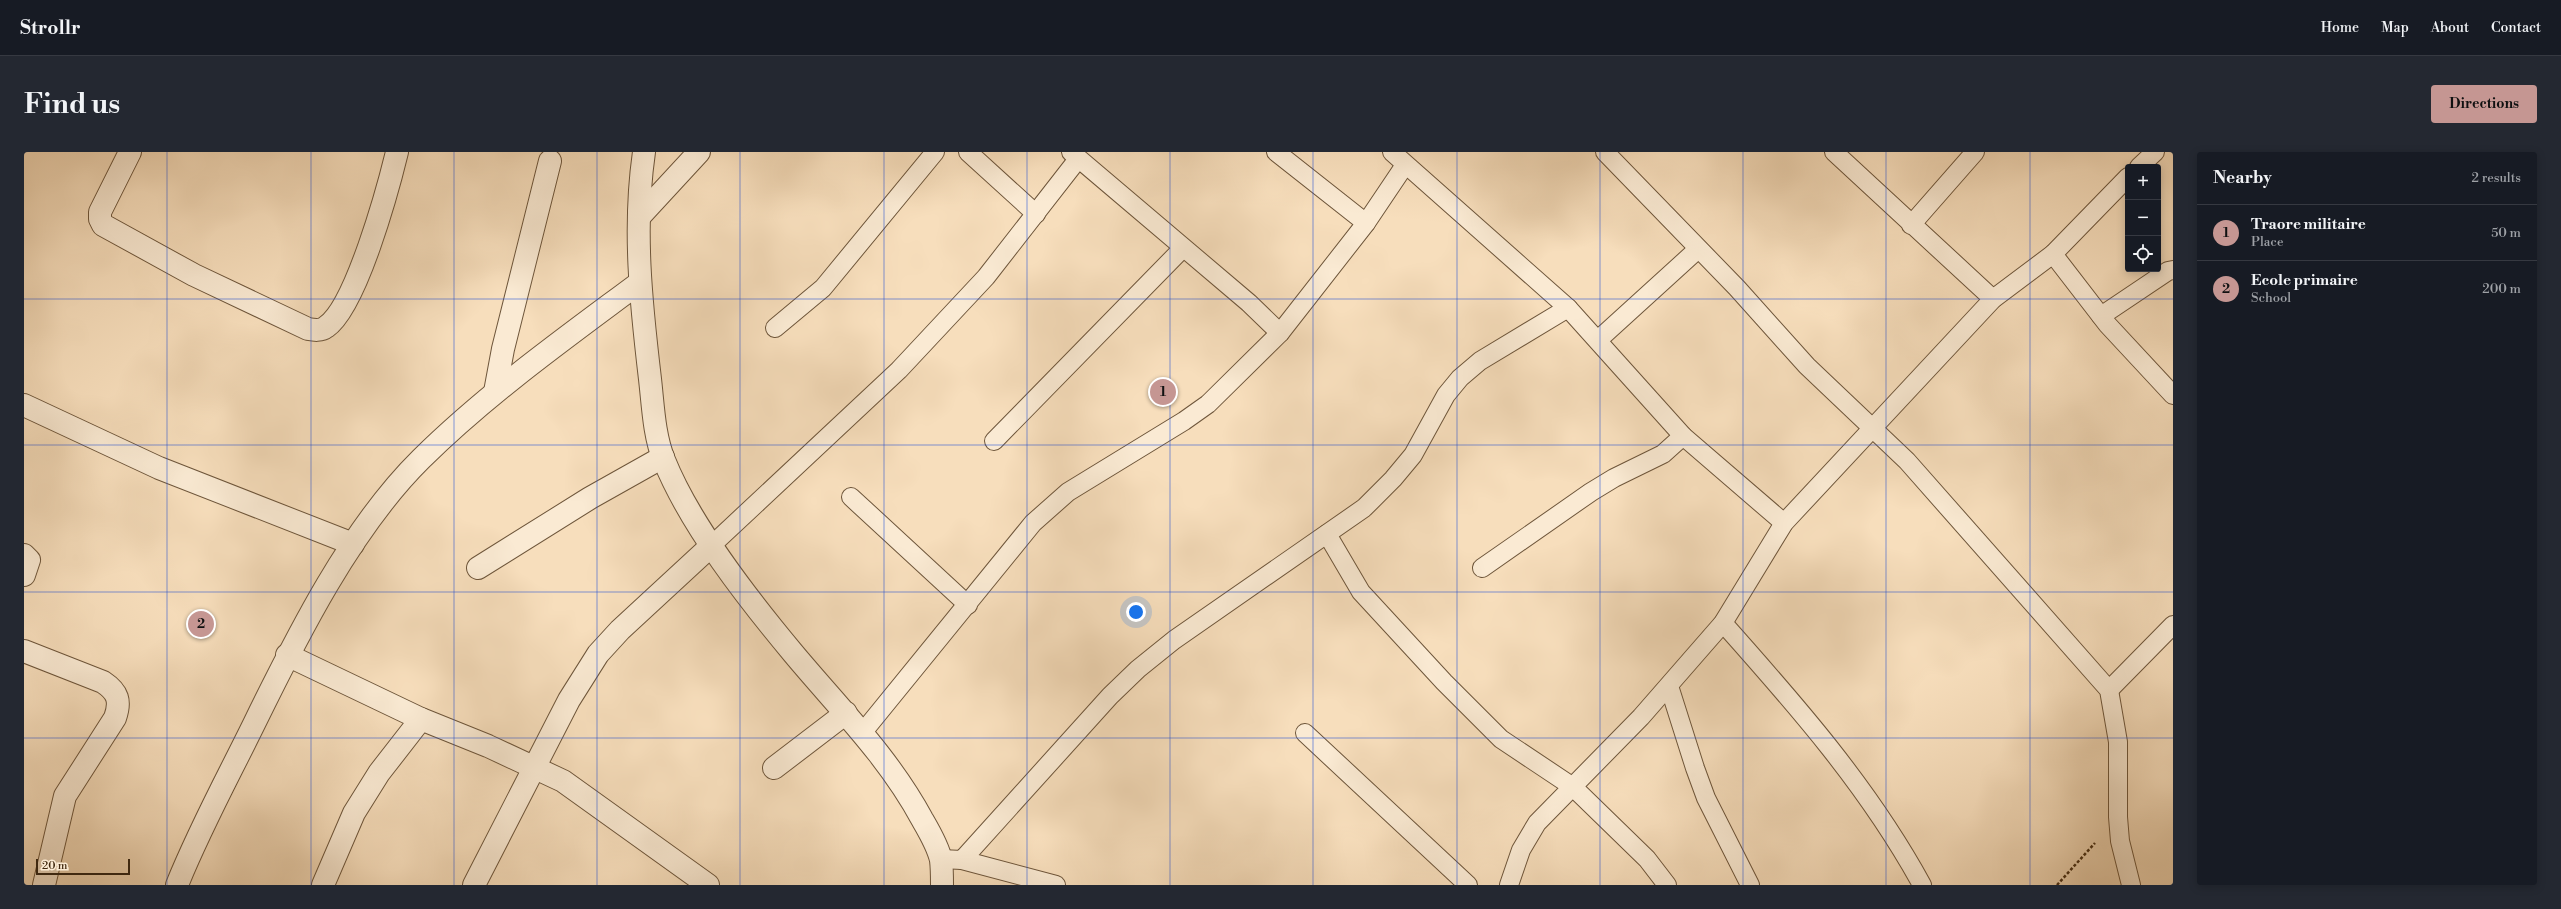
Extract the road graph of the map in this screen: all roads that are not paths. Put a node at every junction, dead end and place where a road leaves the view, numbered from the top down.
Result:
1 (130, 152) edge
2 (397, 152) edge
3 (644, 152) edge
4 (699, 152) edge
5 (935, 152) edge
6 (968, 152) edge
7 (1276, 152) edge
8 (1392, 152) edge
9 (1605, 152) edge
10 (1834, 152) edge
11 (1975, 152) edge
12 (2155, 152) edge
13 (1075, 155) edge
14 (550, 161) dead end
15 (2142, 164) edge
16 (1405, 165) junction
17 (2125, 180) edge
18 (1036, 214) junction
19 (639, 217) junction
20 (1366, 223) junction
21 (1911, 225) junction
22 (1183, 248) junction
23 (1698, 249) junction
24 (2053, 254) junction
25 (2173, 270) edge
26 (639, 284) junction
27 (1993, 299) junction
28 (1568, 308) junction
29 (2101, 316) junction
30 (775, 328) dead end
31 (1280, 333) junction
32 (1598, 340) junction
33 (495, 392) junction
34 (2173, 395) edge
35 (24, 405) edge
36 (1872, 428) junction
37 (1683, 436) junction
38 (994, 441) dead end
39 (663, 457) junction
40 (851, 497) dead end
41 (1784, 523) junction
42 (1327, 534) junction
43 (354, 544) junction
44 (712, 545) junction
45 (24, 554) edge
46 (478, 568) dead end
47 (1482, 568) dead end
48 (24, 575) edge
49 (968, 605) junction
50 (1723, 623) junction
51 (2173, 625) edge
52 (24, 651) edge
53 (287, 655) junction
54 (1669, 686) junction
55 (2109, 690) junction
56 (846, 713) junction
57 (421, 719) junction
58 (863, 732) junction
59 (1305, 733) dead end
60 (535, 767) junction
61 (774, 768) dead end
62 (1573, 788) junction
63 (951, 860) junction
64 (477, 884) edge
65 (44, 885) edge
66 (177, 885) edge
67 (323, 885) edge
68 (708, 885) edge
69 (942, 885) edge
70 (1056, 885) edge
71 (1468, 885) edge
72 (1509, 885) edge
73 (1667, 885) edge
74 (1750, 885) edge
75 (1922, 885) edge
76 (2131, 885) edge

1 - 2 street
3 - 19 street
4 - 19 street
5 - 30 lane
6 - 18 lane
7 - 20 lane
8 - 16 lane
9 - 23 lane
10 - 21 lane
11 - 21 lane
12 - 15 lane
13 - 18 lane
13 - 22 lane
14 - 33 street
16 - 20 lane
16 - 28 lane
17 - 24 lane
18 - 44 lane
19 - 26 street
20 - 31 lane
21 - 27 lane
22 - 31 lane
22 - 38 lane
23 - 32 lane
23 - 36 lane
24 - 27 lane
24 - 29 lane
25 - 29 lane
26 - 33 street
26 - 39 street
27 - 36 lane
28 - 32 lane
28 - 42 lane
29 - 34 lane
31 - 49 lane
32 - 37 lane
33 - 43 street
35 - 43 street
36 - 41 lane
36 - 55 lane
37 - 41 lane
37 - 47 lane
39 - 44 street
39 - 46 street
40 - 49 lane
41 - 50 lane
42 - 62 lane
42 - 63 lane
43 - 53 street
44 - 56 street
44 - 60 street
45 - 48 street
49 - 58 lane
50 - 54 lane
50 - 75 lane
51 - 55 lane
52 - 65 street
53 - 57 street
53 - 66 street
54 - 62 lane
54 - 74 lane
55 - 76 lane
56 - 58 street
56 - 61 street
57 - 60 street
57 - 67 street
58 - 63 street
59 - 71 lane
60 - 64 street
60 - 68 street
62 - 72 lane
62 - 73 lane
63 - 69 street
63 - 70 lane

